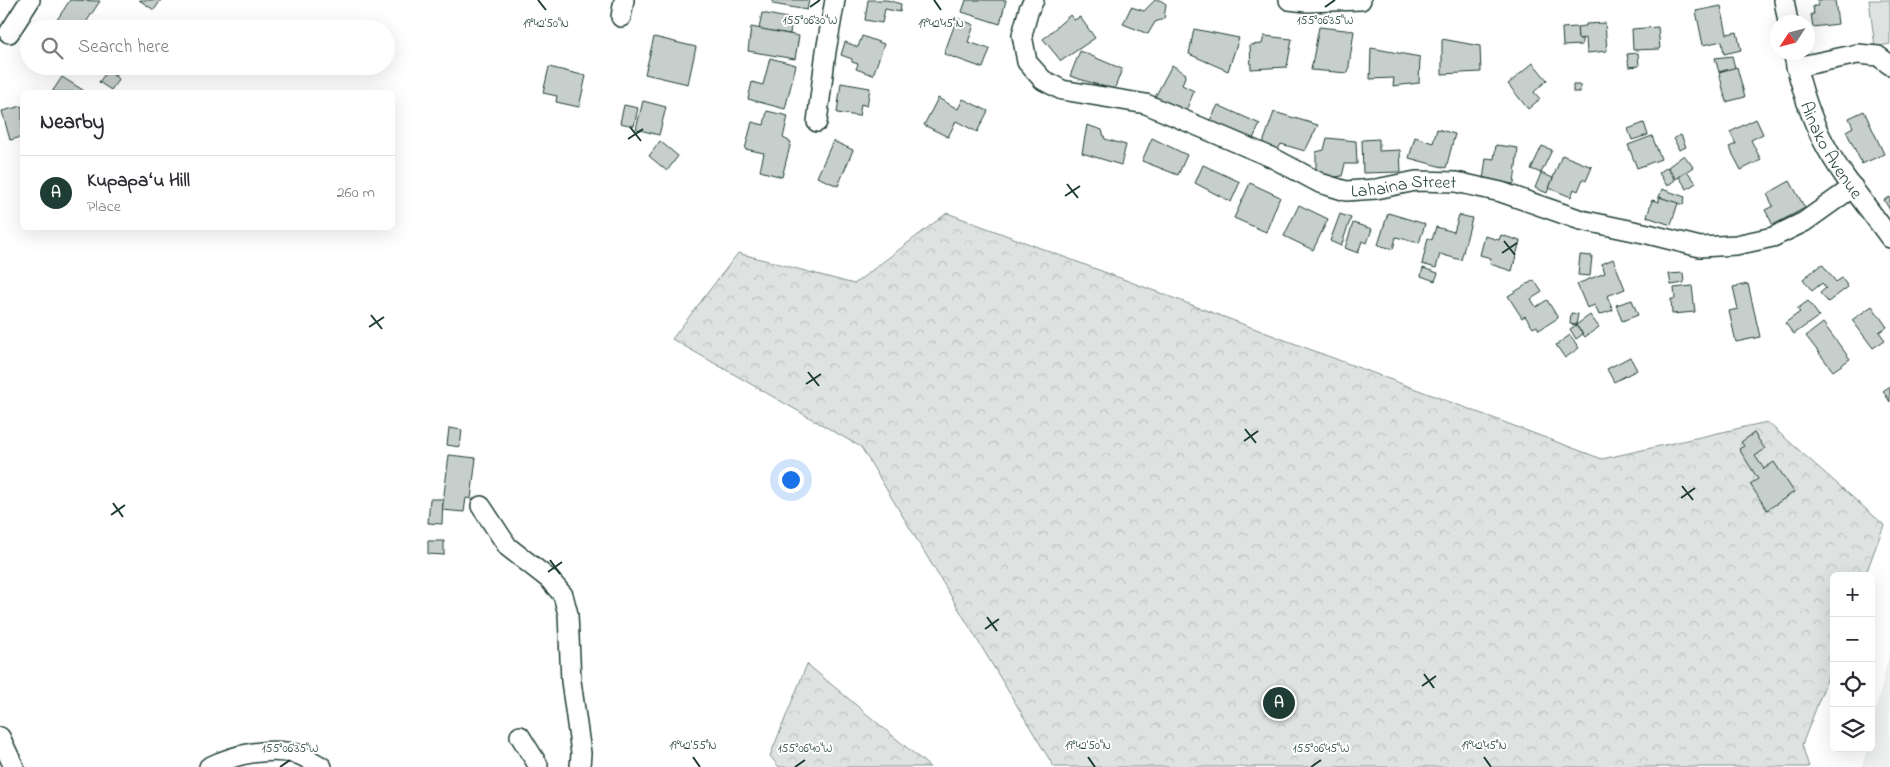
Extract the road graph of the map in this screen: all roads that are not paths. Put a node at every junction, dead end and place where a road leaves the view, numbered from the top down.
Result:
1 (30, 0) edge
2 (835, 0) edge
3 (1034, 0) edge
4 (1289, 0) edge
5 (1361, 0) edge
6 (1784, 0) edge
7 (1787, 15) edge
8 (9, 32) dead end
9 (1815, 58) edge
10 (1795, 60) edge
11 (1890, 65) edge
12 (817, 122) dead end
13 (1853, 187) junction
14 (1890, 238) edge
15 (482, 506) dead end
16 (520, 736) dead end
17 (0, 737) edge
18 (14, 767) edge
19 (209, 767) edge
20 (322, 767) edge
21 (538, 767) edge
22 (580, 767) edge

1 - 8 street
2 - 12 street
3 - 13 street, Lahaina Street
4 - 5 street
6 - 7 street
9 - 11 street
10 - 13 street, Ainako Avenue
13 - 14 street, Ainako Avenue
15 - 22 street
16 - 21 street
17 - 18 street
19 - 20 street

